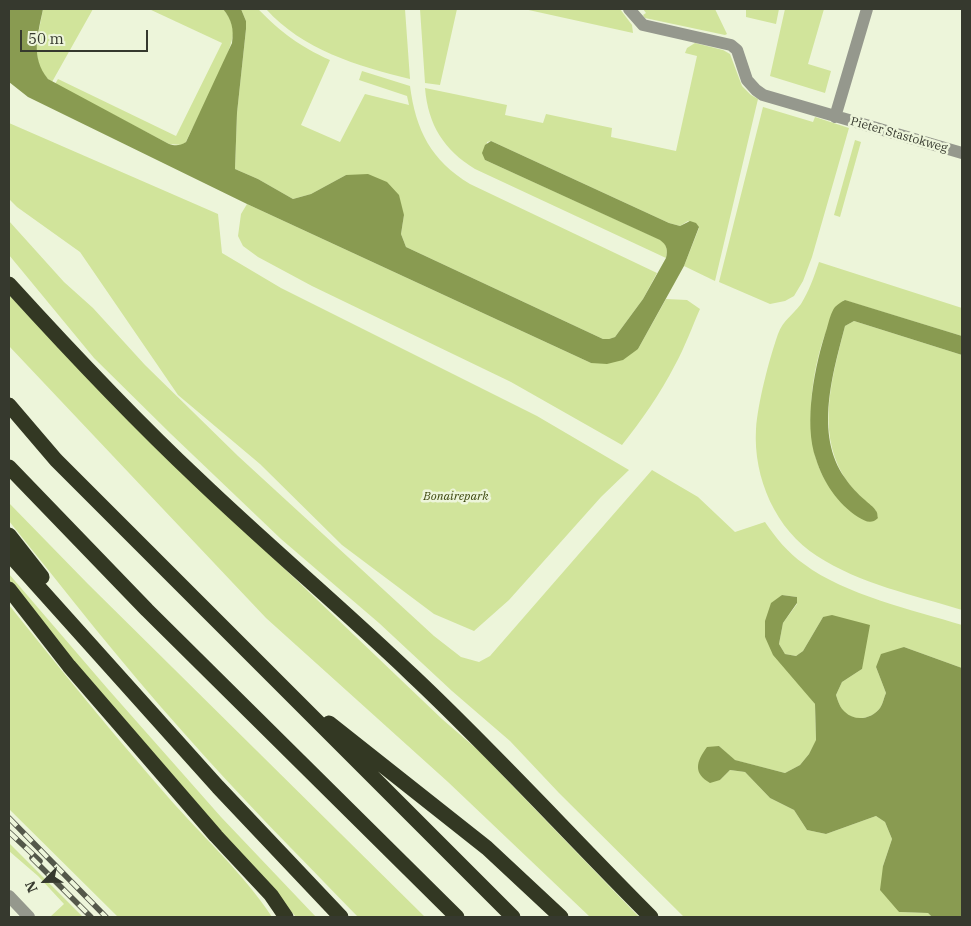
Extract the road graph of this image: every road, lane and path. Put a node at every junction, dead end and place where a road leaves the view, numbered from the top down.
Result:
1 (629, 9) edge
2 (866, 9) edge
3 (835, 117) junction
4 (962, 153) edge
5 (9, 284) edge
6 (9, 405) edge
7 (9, 467) edge
8 (9, 535) edge
9 (9, 554) edge
10 (9, 589) edge
11 (269, 675) junction
12 (122, 680) junction
13 (9, 896) edge
14 (29, 917) edge
15 (286, 917) edge
16 (341, 917) edge
17 (457, 917) edge
18 (514, 917) edge
19 (561, 917) edge
20 (651, 917) edge

1 - 3 street, Pieter Stastokweg
2 - 3 street
3 - 4 street, Pieter Stastokweg
5 - 20 highway
6 - 11 highway
7 - 17 highway
8 - 12 highway
9 - 12 highway
10 - 15 highway
11 - 18 highway
11 - 19 highway
12 - 16 highway
13 - 14 street

